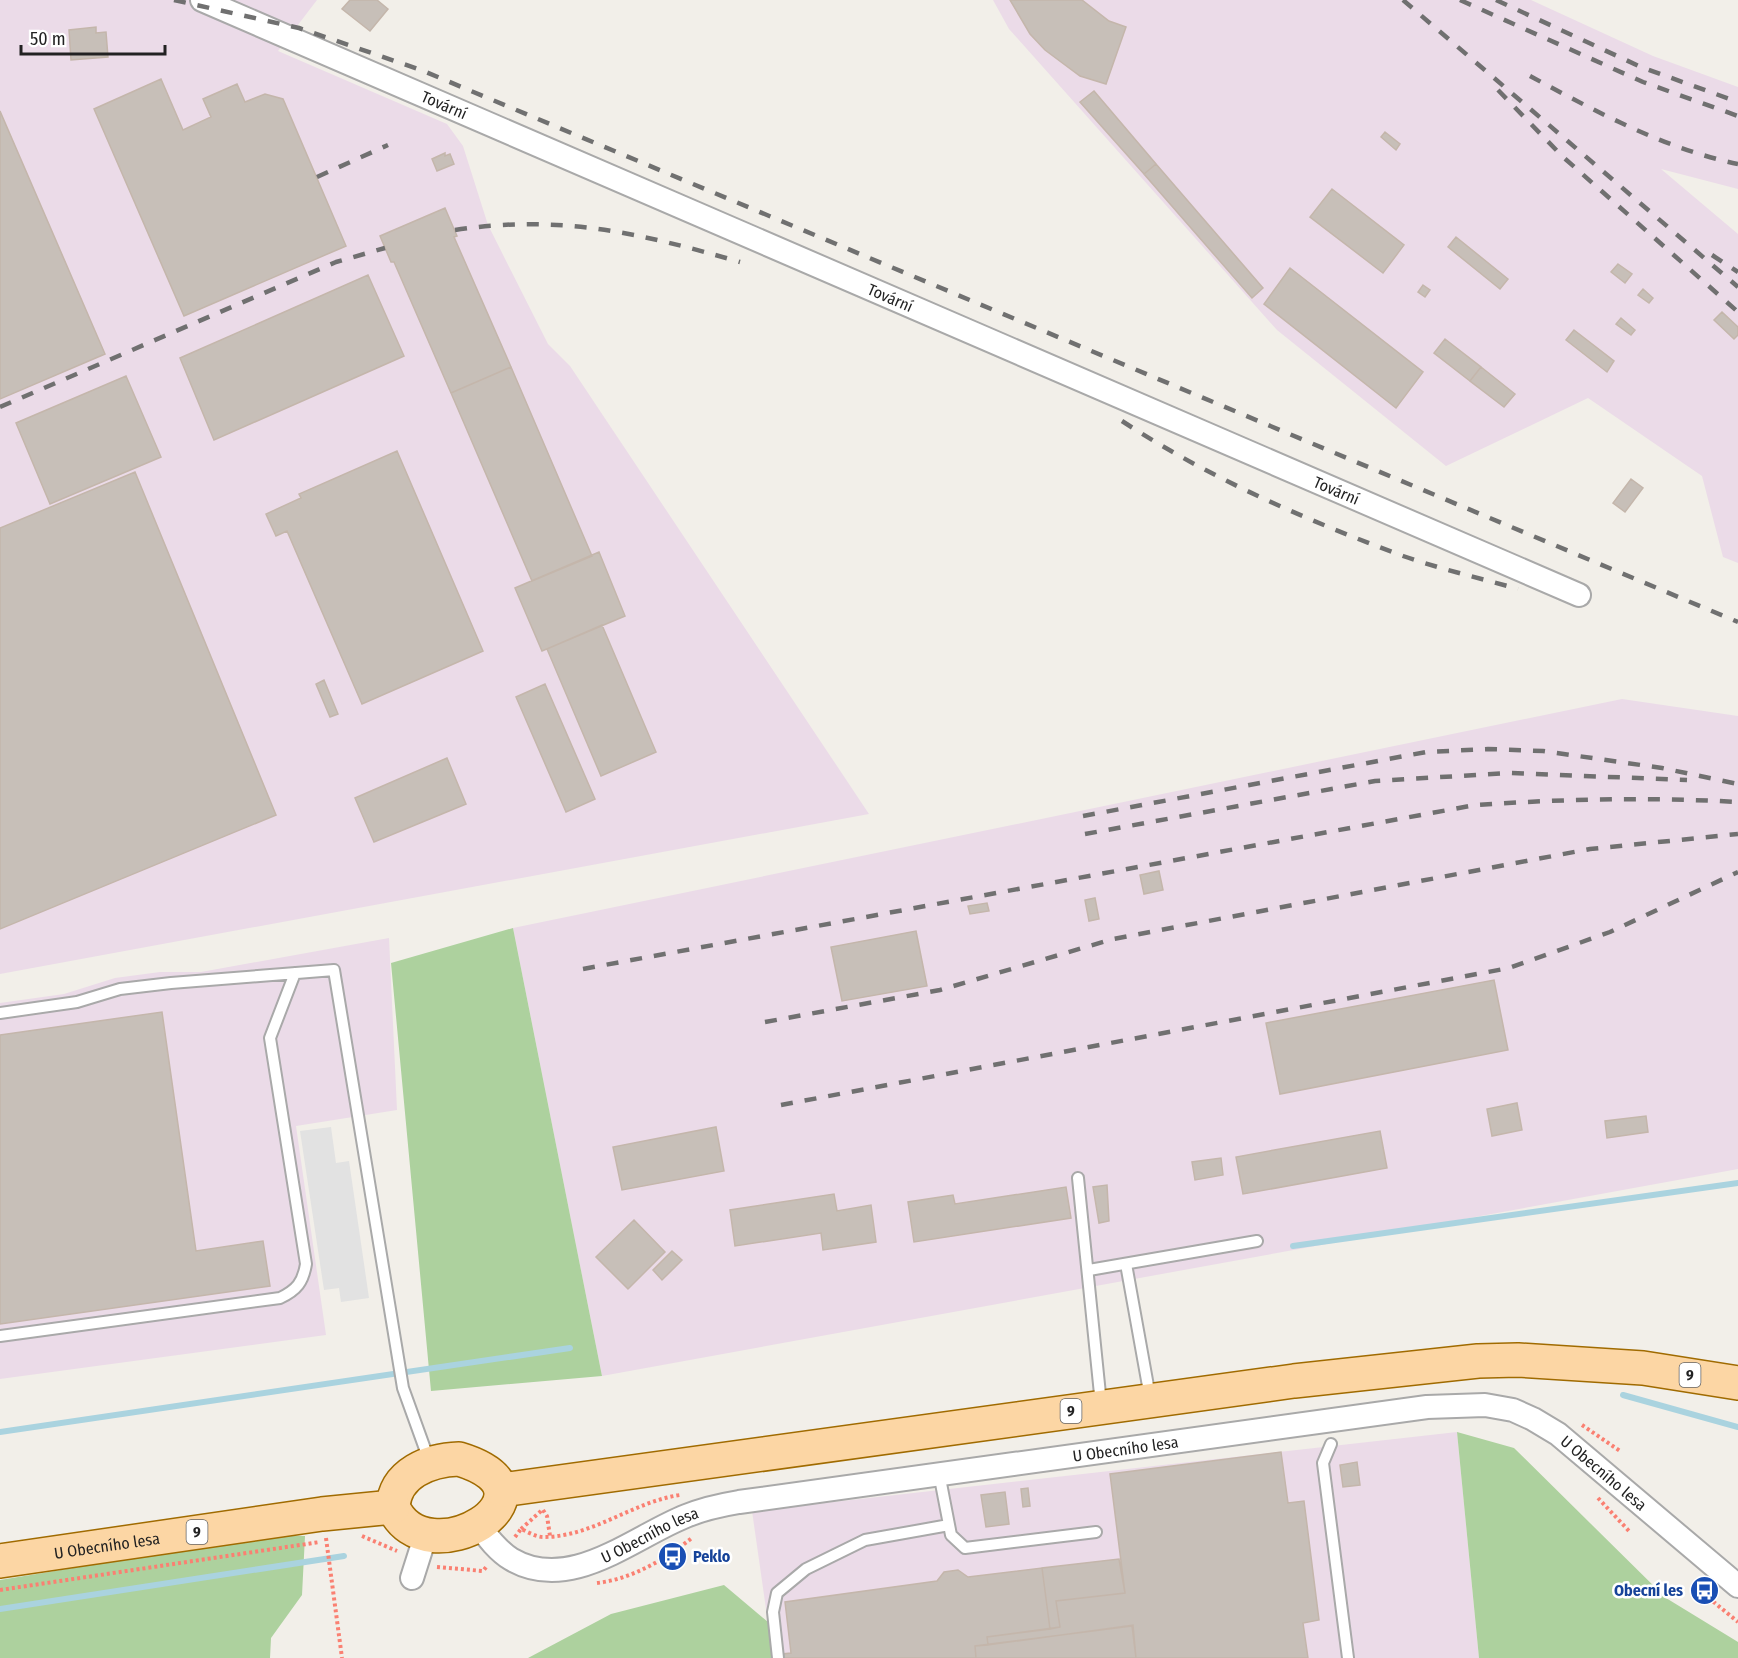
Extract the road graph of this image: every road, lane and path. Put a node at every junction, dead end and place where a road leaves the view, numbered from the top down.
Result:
1 (202, 0) edge
2 (1580, 595) dead end
3 (295, 973) junction
4 (0, 1013) edge
5 (1078, 1178) dead end
6 (1257, 1241) dead end
7 (1126, 1264) junction
8 (1089, 1270) junction
9 (0, 1336) edge
10 (1738, 1383) edge
11 (1151, 1401) junction
12 (1102, 1407) junction
13 (1331, 1444) dead end
14 (430, 1463) junction
15 (939, 1473) junction
16 (502, 1490) junction
17 (1593, 1492) dead end
18 (393, 1507) junction
19 (542, 1510) dead end
20 (322, 1514) junction
21 (949, 1525) junction
22 (479, 1526) junction
23 (1629, 1531) dead end
24 (1096, 1532) dead end
25 (426, 1534) junction
26 (550, 1536) dead end
27 (675, 1551) dead end
28 (0, 1562) edge
29 (412, 1578) dead end
30 (619, 1581) dead end
31 (1738, 1586) edge
32 (1704, 1594) dead end
33 (1738, 1622) edge
34 (342, 1658) edge
35 (778, 1658) edge
36 (1348, 1658) edge

1 - 2 street, Tovární
3 - 4 lane
3 - 9 lane
3 - 14 lane
5 - 8 lane
6 - 7 lane
7 - 8 lane
7 - 11 lane
8 - 12 lane
10 - 11 main road, 9
11 - 12 main road, 9
12 - 16 main road, 9
13 - 36 lane
14 - 16 main road
14 - 18 main road
15 - 21 lane
15 - 22 street, U Obecního lesa
15 - 31 street, U Obecního lesa
16 - 22 main road
17 - 23 path
18 - 20 main road, U Obecního lesa / 9
18 - 25 main road
19 - 26 path
20 - 28 main road, U Obecního lesa / 9
20 - 34 path
21 - 24 lane
21 - 35 lane
22 - 25 main road
25 - 29 street
27 - 30 path
32 - 33 path

